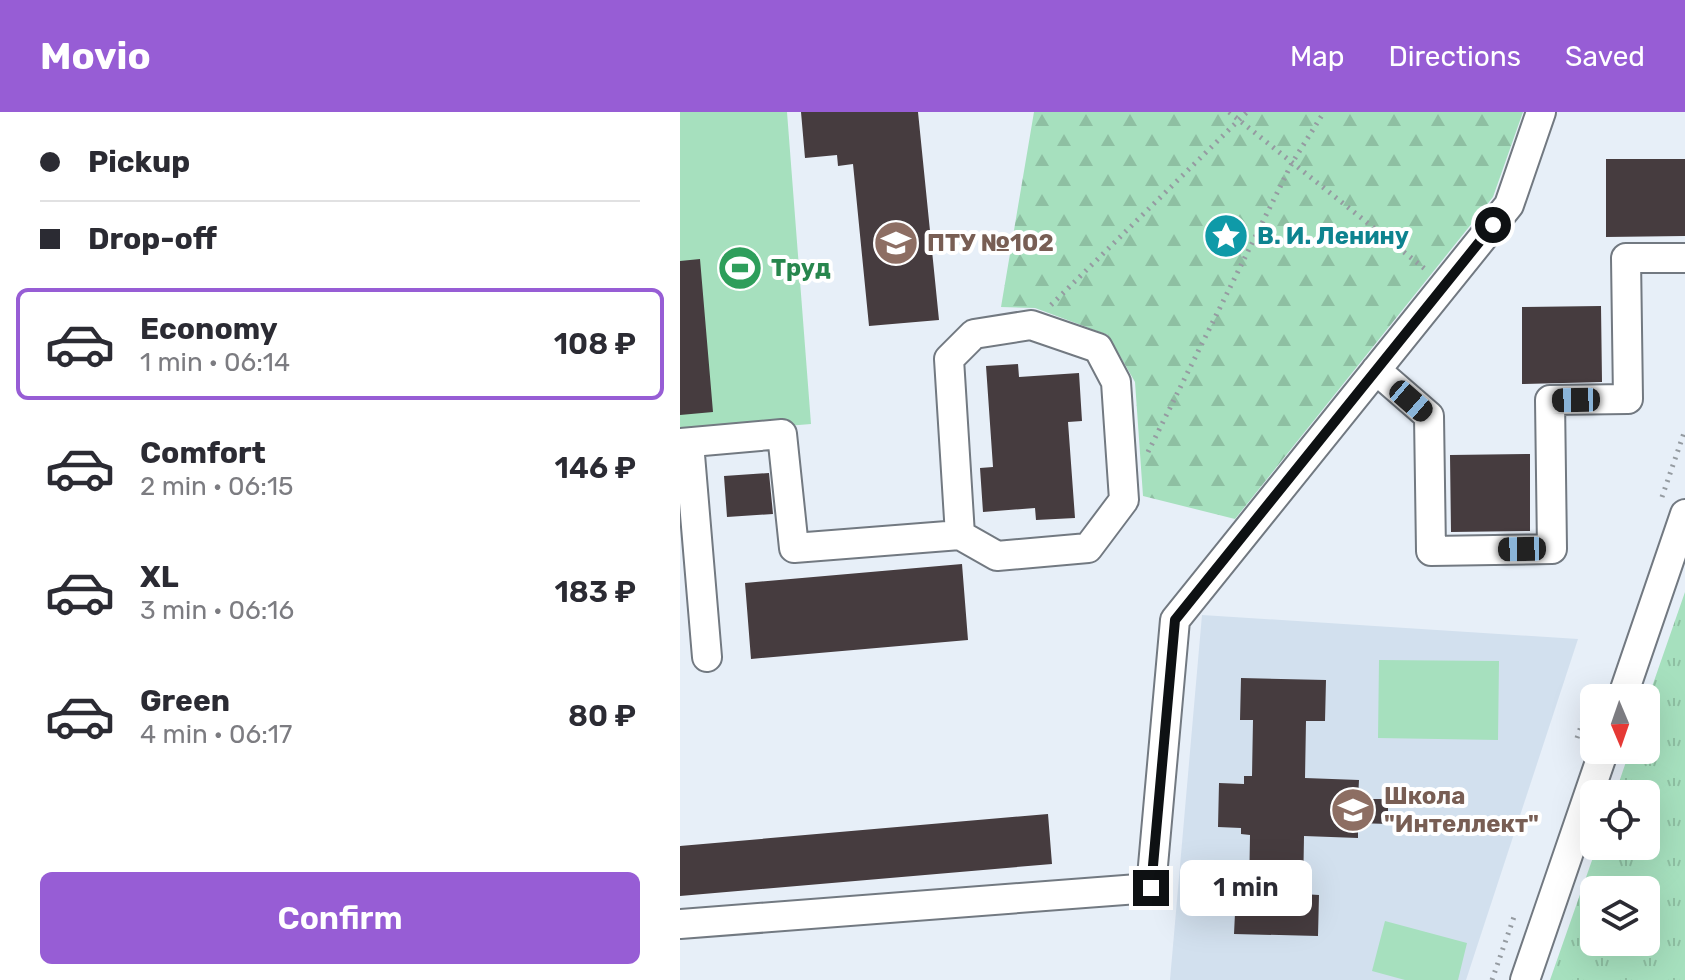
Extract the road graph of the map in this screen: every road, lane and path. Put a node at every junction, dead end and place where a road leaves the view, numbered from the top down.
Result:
1 (1229, 112) edge
2 (1247, 112) edge
3 (1324, 112) edge
4 (1541, 112) edge
5 (1238, 119) junction
6 (1292, 163) junction
7 (1685, 258) edge
8 (1445, 285) junction
9 (1031, 325) junction
10 (1376, 370) junction
11 (1685, 430) edge
12 (685, 443) edge
13 (1145, 458) dead end
14 (1672, 509) edge
15 (960, 535) junction
16 (707, 657) dead end
17 (1596, 683) dead end
18 (1626, 684) edge
19 (1576, 742) dead end
20 (1599, 764) edge
21 (1518, 906) dead end
22 (680, 924) edge
23 (1492, 980) edge
24 (1525, 980) edge

1 - 5 path
2 - 5 path
3 - 6 path
4 - 8 street
5 - 6 path
5 - 9 path
6 - 8 path
6 - 13 path
7 - 10 street
8 - 10 street
9 - 15 street
9 - 15 street
10 - 22 street
11 - 14 path
12 - 15 street
12 - 16 street
14 - 18 street
17 - 19 path
20 - 24 street
21 - 23 path

